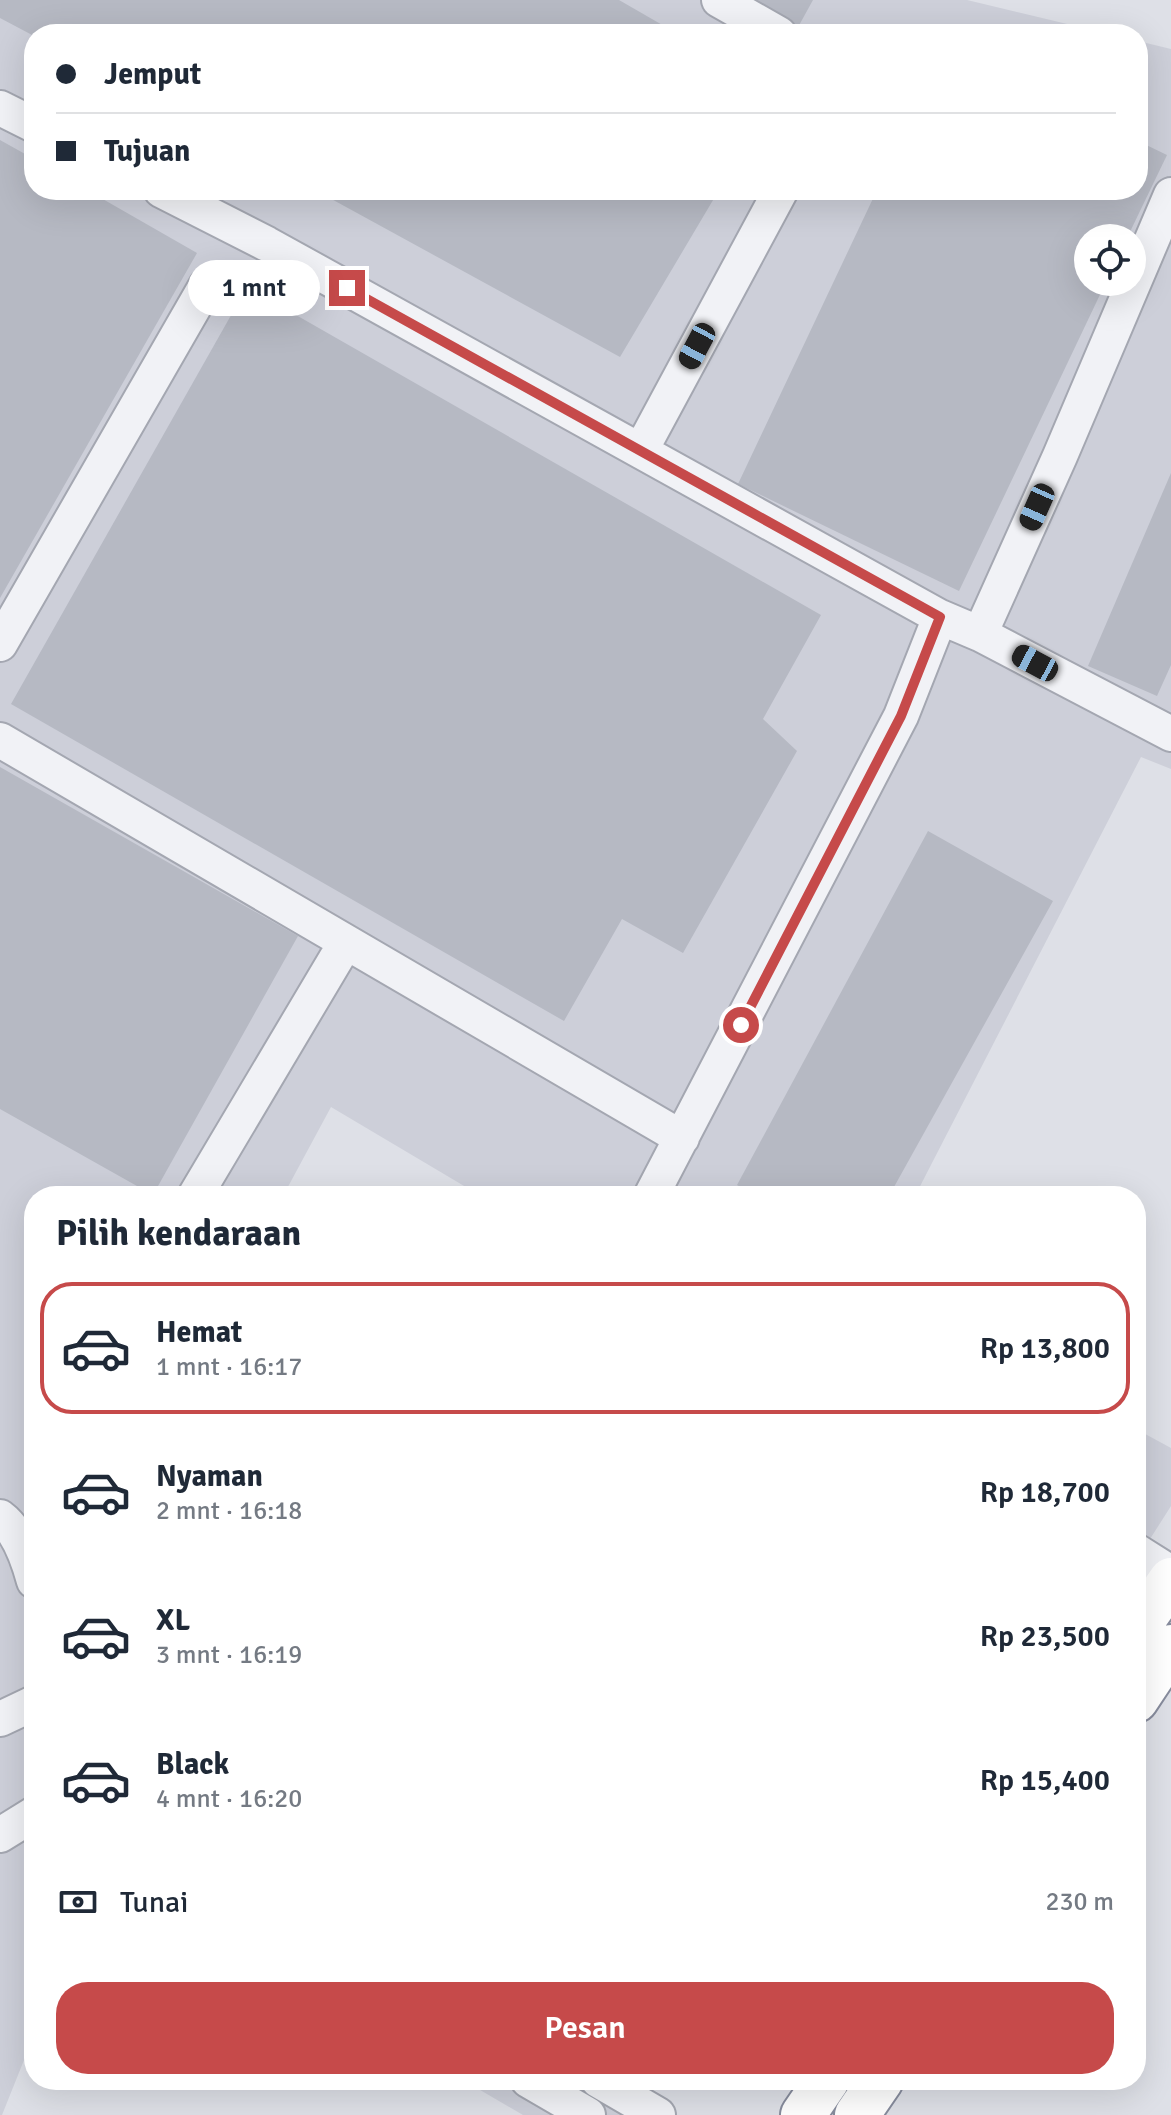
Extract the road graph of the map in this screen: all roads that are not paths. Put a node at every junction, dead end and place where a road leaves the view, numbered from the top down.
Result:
1 (719, 0) edge
2 (761, 24) edge
3 (0, 108) edge
4 (24, 120) edge
5 (1171, 195) edge
6 (181, 200) edge
7 (776, 200) edge
8 (206, 286) dead end
9 (641, 450) junction
10 (940, 617) junction
11 (980, 634) junction
12 (0, 644) edge
13 (1171, 734) edge
14 (0, 740) edge
15 (346, 942) junction
16 (682, 1138) junction
17 (201, 1186) edge
18 (656, 1186) edge
19 (0, 1517) edge
20 (24, 1550) edge
21 (1146, 1557) edge
22 (1171, 1573) edge
23 (1171, 1580) edge
24 (1161, 1649) edge
25 (1146, 1680) edge
26 (24, 1708) edge
27 (0, 1719) edge
28 (24, 1820) edge
29 (0, 1835) edge
30 (545, 2090) edge
31 (615, 2090) edge
32 (820, 2090) edge
33 (874, 2090) edge
34 (588, 2115) edge
35 (658, 2115) edge
36 (803, 2115) edge
37 (857, 2115) edge

1 - 2 lane
3 - 4 lane
5 - 11 lane
6 - 9 lane
7 - 9 lane
8 - 12 lane
9 - 10 lane
10 - 11 lane
10 - 16 lane
11 - 13 lane
14 - 15 lane
15 - 16 lane
15 - 17 lane
16 - 18 lane
19 - 20 lane
21 - 22 lane
23 - 24 highway
24 - 25 highway
26 - 27 lane
28 - 29 lane
30 - 34 lane
31 - 35 lane
32 - 36 highway
33 - 37 highway

